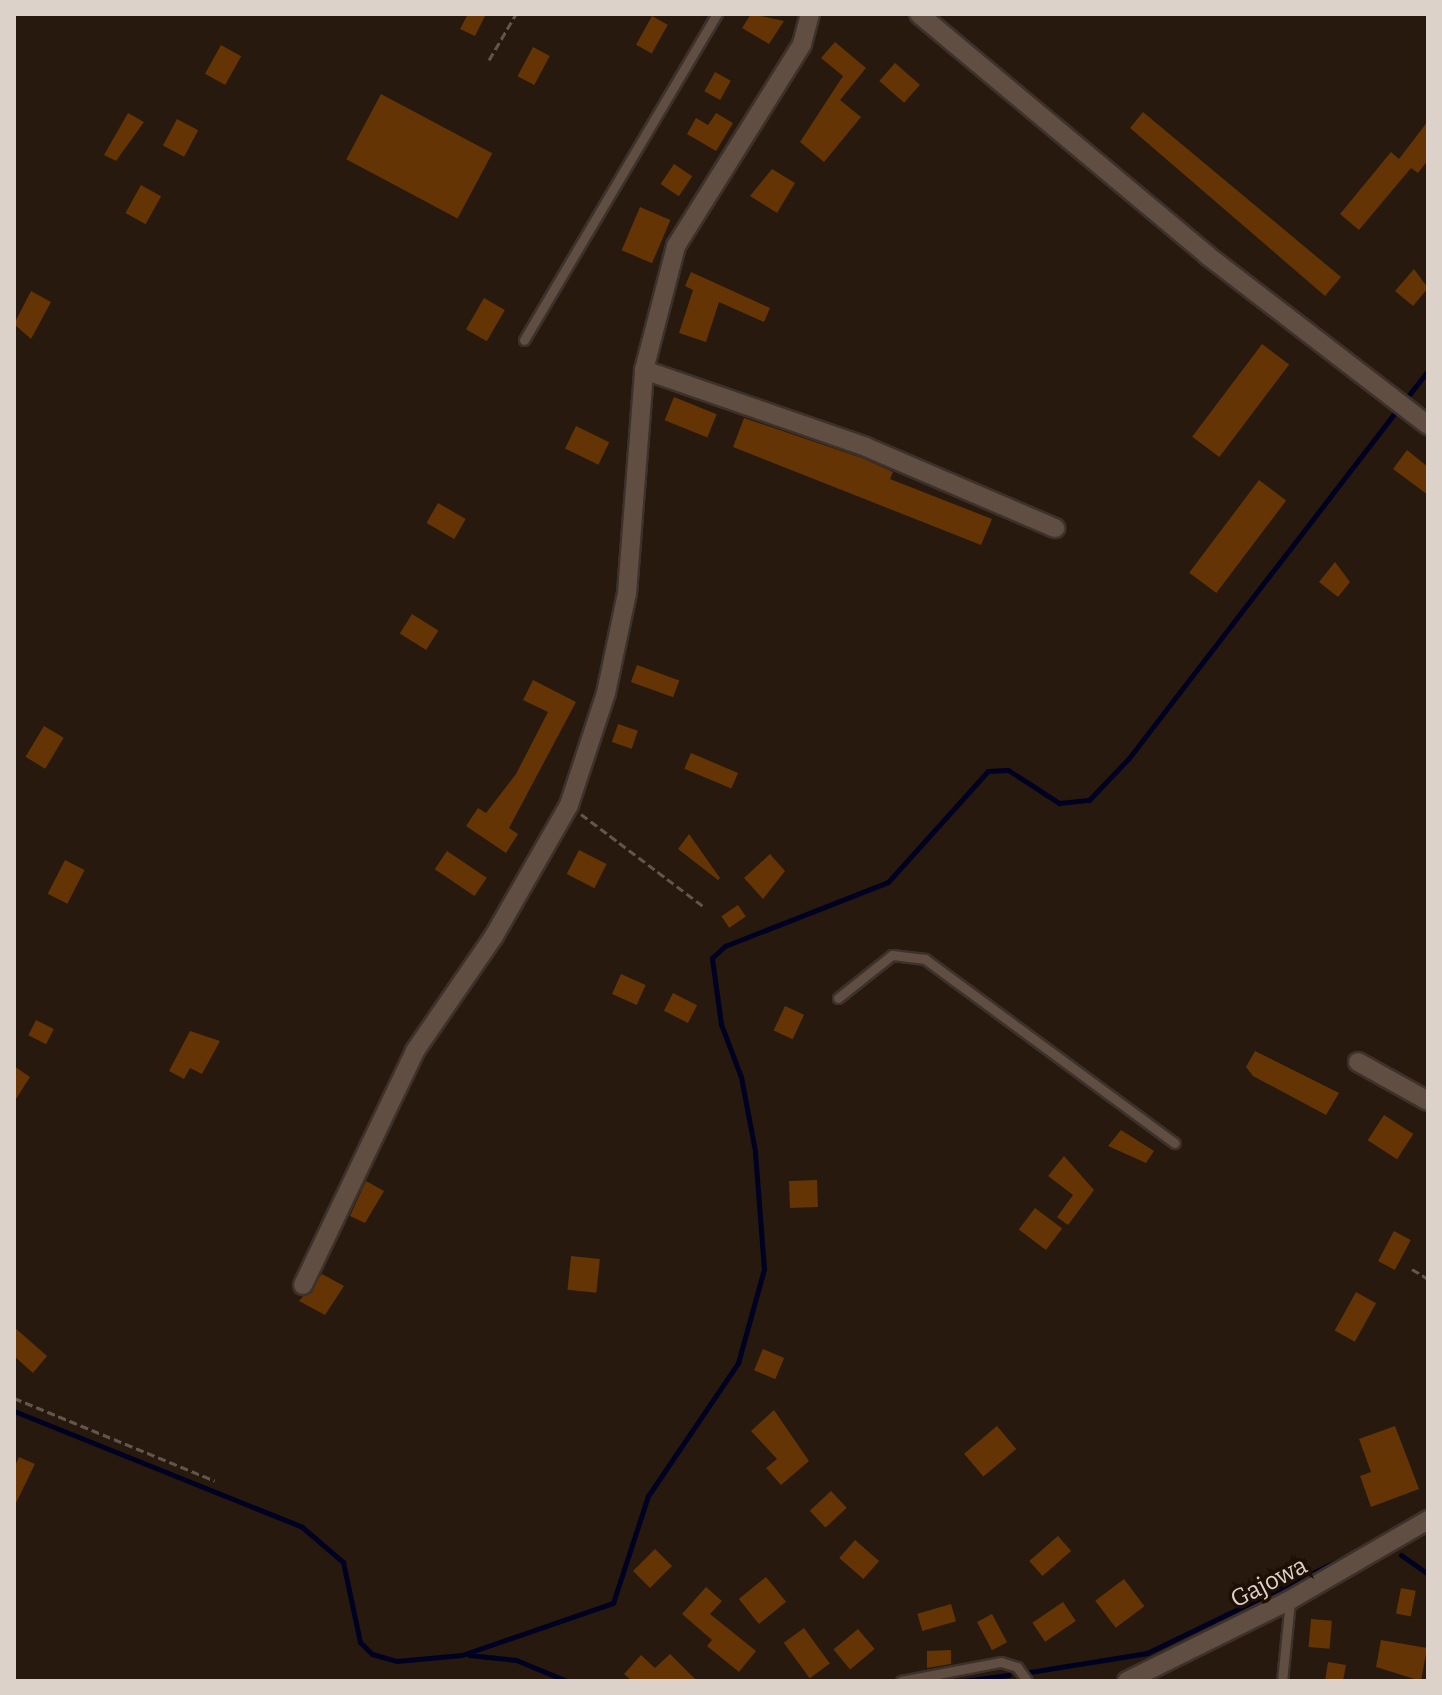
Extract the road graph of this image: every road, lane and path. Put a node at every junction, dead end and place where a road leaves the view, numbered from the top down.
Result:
1 (516, 14) edge
2 (717, 14) edge
3 (810, 14) edge
4 (919, 14) edge
5 (489, 60) dead end
6 (524, 340) dead end
7 (644, 370) junction
8 (1428, 425) edge
9 (1055, 528) dead end
10 (569, 805) junction
11 (703, 906) dead end
12 (838, 998) dead end
13 (1358, 1062) dead end
14 (1428, 1101) edge
15 (1175, 1143) dead end
16 (1412, 1269) dead end
17 (1428, 1279) edge
18 (303, 1285) dead end
19 (14, 1398) edge
20 (215, 1481) dead end
21 (1428, 1520) edge
22 (1290, 1600) junction
23 (901, 1681) edge
24 (1027, 1681) edge
25 (1127, 1681) edge
26 (1282, 1681) edge

1 - 5 path
2 - 6 lane
3 - 7 street
4 - 8 street
7 - 9 street
7 - 10 street
10 - 11 path
10 - 18 street
12 - 15 lane
13 - 14 street
16 - 17 path
19 - 20 path
21 - 22 street, Gajowa
22 - 25 street, Gajowa
22 - 26 lane
23 - 24 lane

